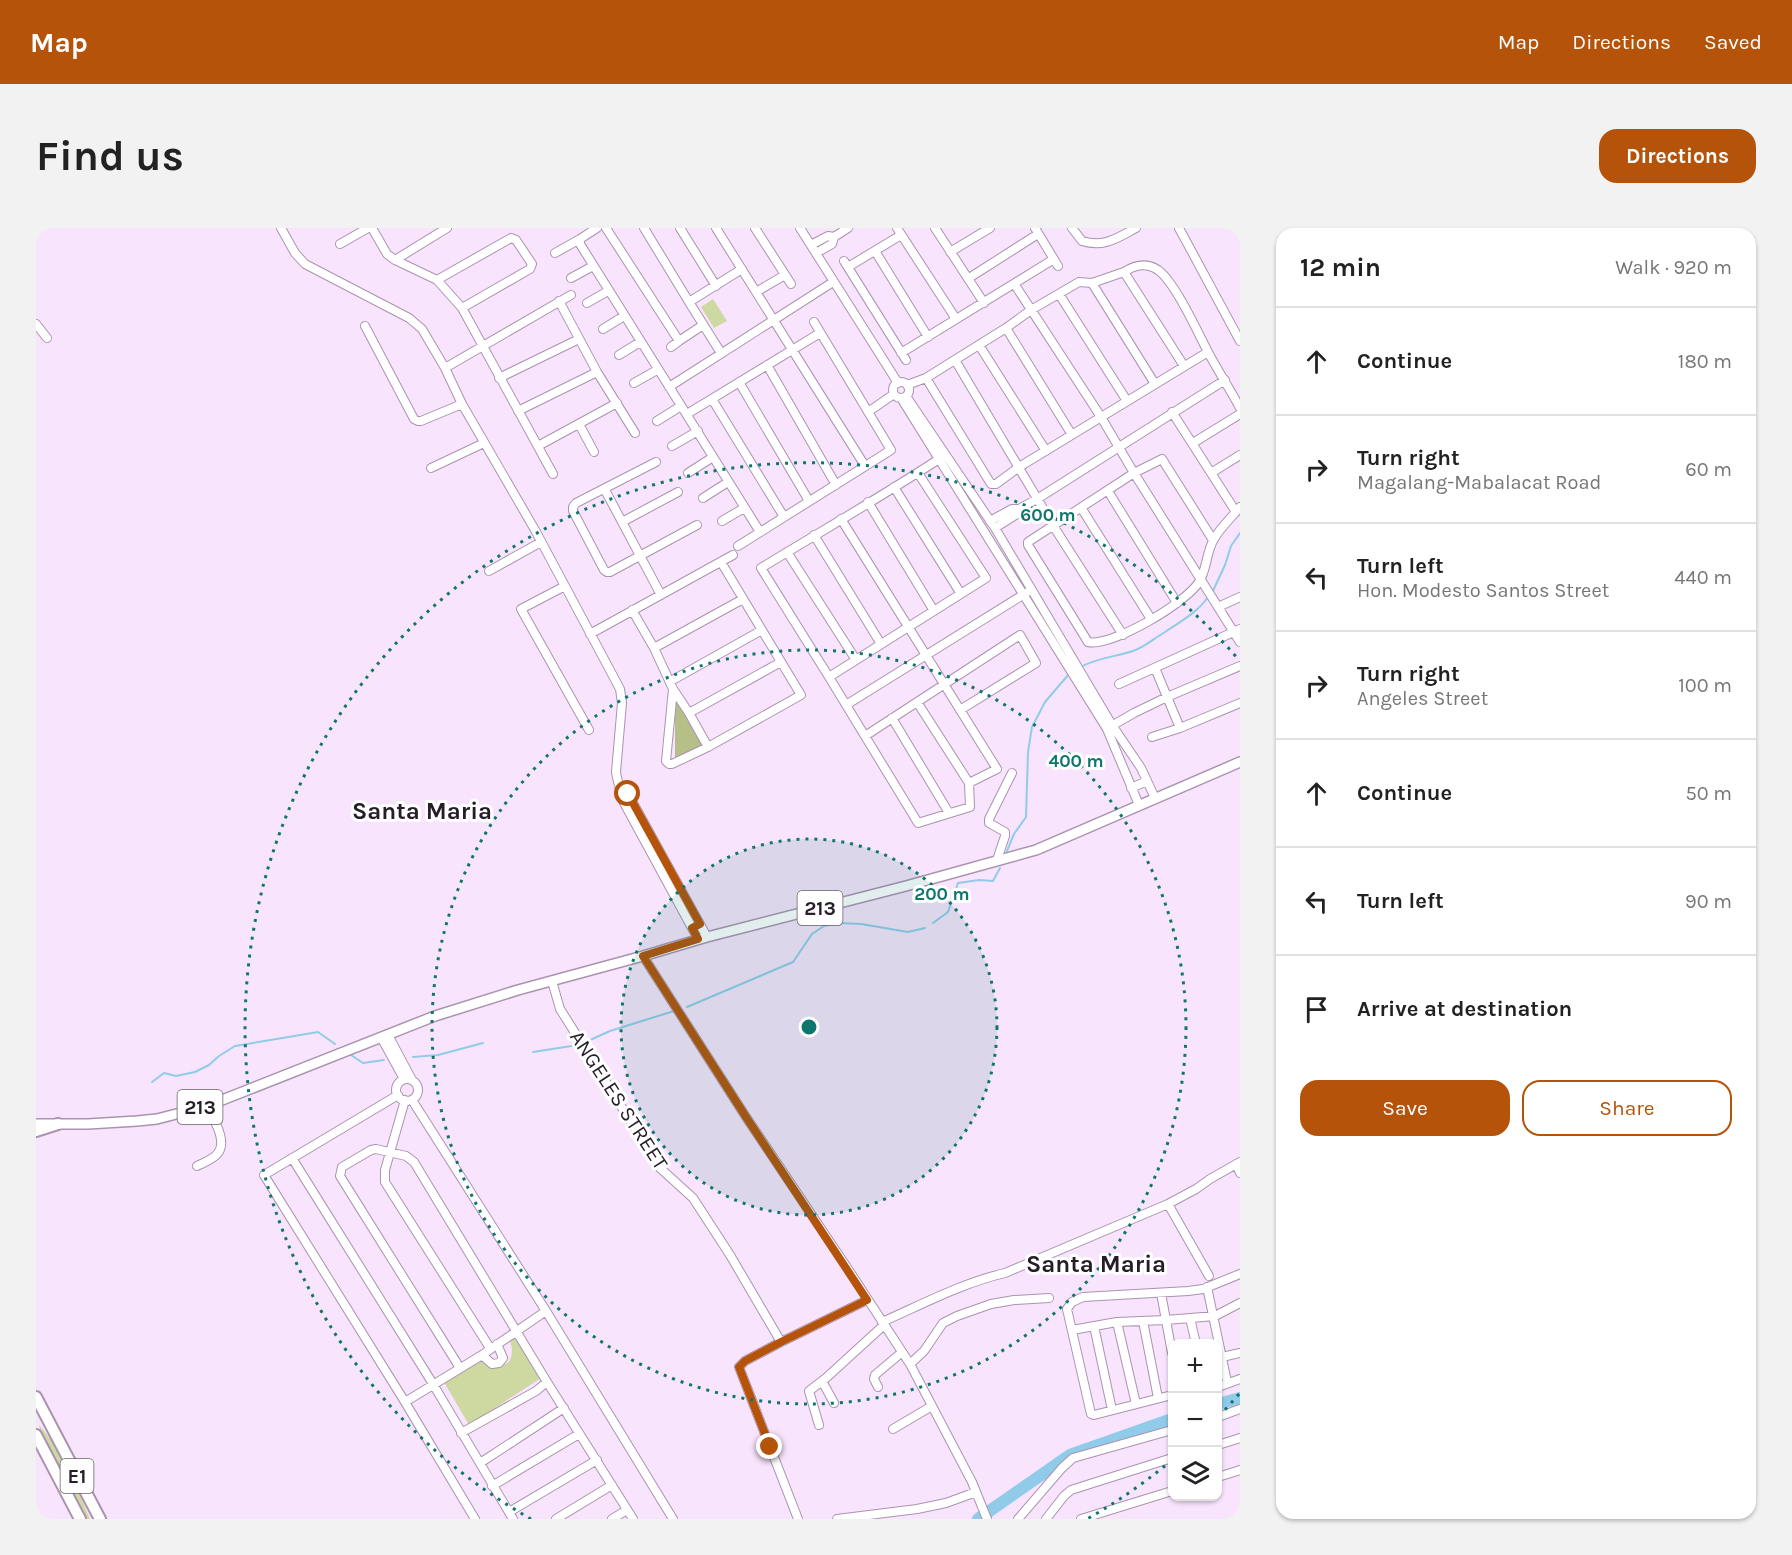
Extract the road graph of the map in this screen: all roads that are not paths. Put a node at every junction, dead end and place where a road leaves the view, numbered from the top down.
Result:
1 (281, 228) edge
2 (370, 228) edge
3 (447, 228) edge
4 (597, 228) edge
5 (606, 228) edge
6 (644, 228) edge
7 (680, 228) edge
8 (716, 228) edge
9 (755, 228) edge
10 (800, 228) edge
11 (849, 228) edge
12 (935, 228) edge
13 (990, 228) edge
14 (1072, 228) edge
15 (1136, 228) edge
16 (1179, 228) edge
17 (899, 231) edge
18 (1036, 231) edge
19 (834, 237) junction
20 (580, 239) junction
21 (340, 244) dead end
22 (810, 245) junction
23 (875, 251) junction
24 (950, 252) junction
25 (555, 253) dead end
26 (816, 253) junction
27 (395, 260) junction
28 (593, 266) junction
29 (742, 269) junction
30 (1124, 272) junction
31 (784, 275) junction
32 (571, 278) dead end
33 (969, 278) junction
34 (437, 280) junction
35 (833, 282) junction
36 (791, 284) dead end
37 (1092, 284) junction
38 (1015, 285) junction
39 (716, 286) junction
40 (608, 291) junction
41 (756, 292) junction
42 (1059, 294) junction
43 (571, 295) dead end
44 (560, 301) junction
45 (587, 303) dead end
46 (689, 303) junction
47 (984, 303) junction
48 (462, 308) junction
49 (1031, 310) junction
50 (624, 316) junction
51 (956, 320) junction
52 (774, 321) junction
53 (814, 322) dead end
54 (36, 324) edge
55 (704, 325) junction
56 (365, 326) dead end
57 (1006, 328) junction
58 (603, 329) dead end
59 (820, 333) junction
60 (928, 337) junction
61 (47, 338) dead end
62 (579, 339) junction
63 (679, 341) junction
64 (1240, 341) edge
65 (640, 342) junction
66 (979, 345) junction
67 (484, 346) junction
68 (671, 347) dead end
69 (793, 350) junction
70 (1208, 352) junction
71 (721, 353) junction
72 (619, 355) dead end
73 (955, 360) junction
74 (767, 365) junction
75 (1184, 366) junction
76 (445, 368) junction
77 (657, 370) junction
78 (597, 372) junction
79 (500, 378) junction
80 (926, 378) junction
81 (1225, 380) junction
82 (739, 382) junction
83 (634, 383) dead end
84 (898, 383) junction
85 (1155, 384) junction
86 (907, 385) junction
87 (669, 387) junction
88 (901, 396) junction
89 (712, 399) junction
90 (1127, 401) junction
91 (617, 403) junction
92 (462, 404) junction
93 (681, 406) junction
94 (1240, 408) edge
95 (518, 411) junction
96 (868, 412) junction
97 (1172, 412) junction
98 (687, 414) junction
99 (1240, 414) edge
100 (1101, 417) junction
101 (657, 421) dead end
102 (579, 424) junction
103 (698, 431) junction
104 (635, 433) dead end
105 (1072, 435) junction
106 (484, 443) junction
107 (1193, 443) junction
108 (538, 446) junction
109 (672, 446) dead end
110 (1118, 447) junction
111 (1046, 451) junction
112 (594, 452) dead end
113 (1240, 455) edge
114 (713, 457) junction
115 (939, 459) junction
116 (656, 462) dead end
117 (865, 466) junction
118 (1019, 467) junction
119 (431, 468) dead end
120 (918, 472) junction
121 (688, 473) dead end
122 (1134, 473) junction
123 (1211, 473) junction
124 (553, 474) dead end
125 (728, 482) junction
126 (836, 485) junction
127 (894, 487) junction
128 (605, 489) junction
129 (1108, 491) junction
130 (678, 492) dead end
131 (703, 498) dead end
132 (1037, 499) junction
133 (809, 501) junction
134 (868, 502) junction
135 (744, 508) junction
136 (1082, 509) junction
137 (1238, 509) edge
138 (784, 517) junction
139 (841, 519) junction
140 (722, 521) dead end
141 (622, 522) junction
142 (697, 525) dead end
143 (992, 525) junction
144 (1054, 527) junction
145 (760, 532) junction
146 (814, 535) junction
147 (1213, 540) junction
148 (541, 542) junction
149 (738, 546) dead end
150 (788, 552) junction
151 (734, 555) dead end
152 (640, 556) junction
153 (721, 562) junction
154 (489, 571) dead end
155 (1201, 580) junction
156 (565, 586) junction
157 (1030, 590) junction
158 (961, 594) junction
159 (661, 595) junction
160 (1022, 595) junction
161 (1240, 597) edge
162 (743, 599) junction
163 (1177, 603) junction
164 (1217, 604) junction
165 (632, 610) junction
166 (934, 611) junction
167 (1151, 620) junction
168 (908, 627) junction
169 (762, 630) junction
170 (1237, 631) edge
171 (590, 634) junction
172 (1123, 635) junction
173 (1240, 642) edge
174 (881, 644) junction
175 (1065, 646) junction
176 (654, 648) junction
177 (1058, 651) junction
178 (926, 656) junction
179 (856, 660) junction
180 (782, 662) junction
181 (1240, 666) edge
182 (1073, 668) junction
183 (1155, 668) junction
184 (830, 677) junction
185 (944, 684) junction
186 (1119, 684) dead end
187 (672, 685) junction
188 (1167, 697) junction
189 (917, 702) junction
190 (1240, 703) edge
191 (846, 705) junction
192 (960, 710) junction
193 (689, 713) junction
194 (892, 718) junction
195 (1109, 727) junction
196 (1180, 728) junction
197 (589, 730) dead end
198 (865, 736) junction
199 (1152, 737) dead end
200 (708, 747) junction
201 (1240, 762) edge
202 (1012, 773) dead end
203 (1148, 781) junction
204 (969, 783) junction
205 (1131, 788) junction
206 (1155, 798) junction
207 (1139, 805) junction
208 (949, 813) junction
209 (997, 860) junction
210 (702, 938) junction
211 (643, 956) junction
212 (552, 981) junction
213 (387, 1039) junction
214 (408, 1080) junction
215 (405, 1098) junction
216 (207, 1106) junction
217 (36, 1124) edge
218 (58, 1124) junction
219 (36, 1131) edge
220 (390, 1152) junction
221 (292, 1158) junction
222 (1238, 1163) edge
223 (197, 1166) dead end
224 (1240, 1173) edge
225 (1168, 1204) junction
226 (1240, 1274) edge
227 (1209, 1276) dead end
228 (1208, 1287) junction
229 (1161, 1293) junction
230 (1049, 1298) dead end
231 (867, 1300) junction
232 (1240, 1303) edge
233 (546, 1311) junction
234 (1215, 1316) junction
235 (1190, 1318) junction
236 (1166, 1320) junction
237 (1143, 1321) junction
238 (1117, 1322) junction
239 (883, 1323) junction
240 (1094, 1326) junction
241 (517, 1330) junction
242 (1072, 1330) junction
243 (1170, 1339) edge
244 (1195, 1339) edge
245 (1219, 1339) edge
246 (781, 1342) junction
247 (494, 1346) junction
248 (901, 1353) junction
249 (1240, 1353) edge
250 (482, 1355) junction
251 (1222, 1357) joint
252 (910, 1364) junction
253 (460, 1368) junction
254 (1240, 1379) edge
255 (822, 1381) junction
256 (547, 1382) junction
257 (1227, 1382) junction
258 (433, 1384) junction
259 (1222, 1385) edge
260 (878, 1387) dead end
261 (1168, 1396) edge
262 (36, 1397) edge
263 (1158, 1398) junction
264 (405, 1402) junction
265 (834, 1403) dead end
266 (1136, 1404) junction
267 (932, 1406) junction
268 (564, 1408) junction
269 (1240, 1409) edge
270 (1112, 1410) junction
271 (1222, 1416) edge
272 (819, 1425) dead end
273 (892, 1429) dead end
274 (1168, 1431) edge
275 (461, 1433) junction
276 (579, 1434) junction
277 (36, 1435) edge
278 (1240, 1438) edge
279 (1222, 1444) edge
280 (597, 1460) junction
281 (1168, 1460) edge
282 (480, 1463) junction
283 (1240, 1470) edge
284 (1222, 1476) edge
285 (612, 1485) junction
286 (492, 1486) junction
287 (976, 1492) junction
288 (1168, 1493) edge
289 (627, 1510) junction
290 (511, 1516) edge
291 (80, 1519) edge
292 (100, 1519) edge
293 (475, 1519) edge
294 (556, 1519) edge
295 (612, 1519) edge
296 (633, 1519) edge
297 (673, 1519) edge
298 (798, 1519) edge
299 (837, 1519) edge
300 (987, 1519) edge
301 (1018, 1519) edge
302 (1046, 1519) edge
303 (1081, 1519) edge

1 - 76 street
2 - 21 street
2 - 27 street
3 - 27 street
4 - 20 street
5 - 63 street
6 - 46 street
7 - 39 street
8 - 29 street
9 - 31 street
10 - 22 street
11 - 19 street
12 - 24 street
13 - 24 street
14 - 15 street
16 - 64 street
17 - 23 street
17 - 51 street
18 - 33 street
18 - 38 street
19 - 22 street
19 - 26 street
20 - 25 street
20 - 28 street
22 - 26 street
23 - 60 street
23 - 60 street
24 - 33 street
26 - 35 street
27 - 34 street
28 - 32 street
28 - 40 street
29 - 39 street
29 - 41 street
30 - 37 street
30 - 70 street
30 - 75 street
31 - 36 street
31 - 41 street
33 - 47 street
34 - 48 street
34 - 48 street
35 - 52 street
35 - 84 street
37 - 42 street
37 - 85 street
38 - 47 street
38 - 49 street
39 - 46 street
40 - 45 street
40 - 50 street
41 - 52 street
42 - 49 street
42 - 90 street
43 - 44 street
44 - 62 street
44 - 67 street
46 - 55 street
47 - 51 street
48 - 67 street
49 - 57 street
49 - 100 street
50 - 58 street
50 - 65 street
51 - 60 street
52 - 69 street
52 - 71 street
53 - 59 street
54 - 61 street
55 - 63 street
55 - 71 street
56 - 92 street
57 - 66 street
57 - 105 street
59 - 69 street
59 - 96 street
62 - 78 street
62 - 79 street
63 - 68 street
65 - 72 street
65 - 77 street
66 - 73 street
66 - 111 street
67 - 76 street
67 - 79 street
69 - 74 street
69 - 117 street
70 - 75 street
70 - 81 street
71 - 87 street
73 - 80 street
73 - 118 street
74 - 82 street
74 - 126 street
75 - 85 street
76 - 92 street
77 - 83 street
77 - 87 street
78 - 91 street
78 - 95 street
79 - 95 street
80 - 86 street
80 - 118 street
81 - 94 street
81 - 97 street
82 - 89 street
82 - 133 street
84 - 86 street
84 - 88 street
85 - 90 street
86 - 88 street
87 - 93 street
88 - 96 street
88 - 115 street
88 - 143 street
89 - 98 street
89 - 138 street
90 - 100 street
91 - 102 street
91 - 104 street
92 - 106 street
93 - 98 street
93 - 101 street
95 - 108 street
96 - 117 street
97 - 107 street
97 - 110 street
98 - 103 street
99 - 107 street
100 - 105 street
100 - 110 street
102 - 108 street
102 - 112 street
103 - 109 street
103 - 114 street
105 - 111 street
106 - 119 street
106 - 148 street
107 - 123 street
108 - 124 street
110 - 122 street
110 - 132 street
111 - 118 street
113 - 123 street
114 - 121 street
114 - 125 street
115 - 120 street
115 - 160 street
116 - 128 street
117 - 126 street
118 - 132 street
120 - 127 street
120 - 158 street
122 - 129 street
122 - 147 street
122 - 155 street
123 - 137 street
125 - 131 street
125 - 135 street
126 - 133 street
127 - 134 street
127 - 158 street
128 - 141 street
128 - 152 street
129 - 136 street
129 - 163 street
130 - 141 street
132 - 143 street
132 - 144 street
133 - 138 street
134 - 139 street
134 - 166 street
135 - 140 street
135 - 145 street
136 - 144 street
136 - 167 street
137 - 147 street
138 - 145 street
139 - 146 street
139 - 168 street
141 - 152 street
142 - 152 street
143 - 157 street
144 - 172 street
144 - 172 street
145 - 149 street
146 - 150 street
146 - 174 street
147 - 155 street
148 - 154 street
148 - 156 street
150 - 179 street
150 - 184 street
151 - 153 street
152 - 159 street
153 - 159 street
153 - 162 street
155 - 163 street
155 - 164 street
156 - 171 street
156 - 197 street
157 - 160 street
157 - 175 street
158 - 166 street
159 - 165 street
160 - 177 street
160 - 178 street
161 - 164 street
162 - 169 street
162 - 176 street
163 - 167 street
164 - 170 street
165 - 171 street
165 - 176 street
166 - 168 street
167 - 172 street
168 - 174 street
168 - 178 street
169 - 180 street
169 - 187 street
170 - 173 street
170 - 183 street
171 - 210 street
174 - 179 street
175 - 177 street
175 - 182 street
176 - 187 street
177 - 182 street
178 - 185 street
178 - 191 street
179 - 184 street
180 - 193 street
180 - 200 street
181 - 188 street
182 - 195 street
183 - 186 street
183 - 188 street
184 - 191 street
185 - 189 street
185 - 192 street
185 - 192 street
187 - 193 street
187 - 200 street
188 - 195 street
188 - 196 street
189 - 194 street
189 - 204 street
190 - 196 street
191 - 198 street
192 - 204 street
193 - 200 street
194 - 198 street
194 - 208 street
195 - 203 street
195 - 205 street
196 - 199 street
198 - 208 street
201 - 206 main road, 213
202 - 209 street
203 - 205 street
203 - 206 street
204 - 208 street
205 - 207 street
206 - 207 main road, 213
207 - 209 main road, 213
209 - 210 main road, 213
210 - 211 main road, 213
211 - 212 main road, 213
211 - 231 street
212 - 213 main road, 213
212 - 246 street, ANGELES STREET
213 - 214 street
213 - 216 main road, 213
214 - 215 street
214 - 215 street
215 - 220 street
215 - 221 street
215 - 233 street
216 - 218 main road, 213
216 - 223 street
217 - 218 main road, 213
218 - 219 highway
220 - 241 street
220 - 247 street
220 - 253 street
221 - 258 street
221 - 264 street
222 - 224 street
222 - 225 street
225 - 227 street
225 - 239 street
226 - 228 street
228 - 229 street
228 - 234 street
229 - 236 street
229 - 242 street
230 - 252 street
231 - 239 street
231 - 246 street
232 - 234 street
233 - 241 street
233 - 297 street
234 - 235 street
234 - 245 street
235 - 236 street
235 - 244 street
236 - 237 street
236 - 243 street
237 - 238 street
237 - 263 street
238 - 240 street
238 - 266 street
239 - 248 street
239 - 255 street
240 - 242 street
240 - 270 street
241 - 247 street
241 - 256 street
242 - 270 street
246 - 298 street
247 - 250 street
247 - 250 street
248 - 252 street
248 - 260 street
249 - 251 street
250 - 253 street
251 - 257 street
252 - 267 street
253 - 258 street
254 - 257 street
255 - 265 street
255 - 272 street
256 - 268 street
256 - 275 street
257 - 259 street
258 - 264 street
258 - 275 street
261 - 263 street
262 - 292 highway, E1
263 - 266 street
264 - 293 street
266 - 270 street
267 - 273 street
267 - 287 street
268 - 276 street
268 - 282 street
269 - 271 street
274 - 301 street
275 - 282 street
276 - 280 street
276 - 286 street
277 - 291 highway, E1
278 - 279 street
280 - 285 street
280 - 290 street
281 - 302 street
282 - 286 street
283 - 284 street
285 - 289 street
285 - 294 street
286 - 290 street
287 - 299 street
287 - 300 street
288 - 303 street
289 - 295 street
289 - 296 street

